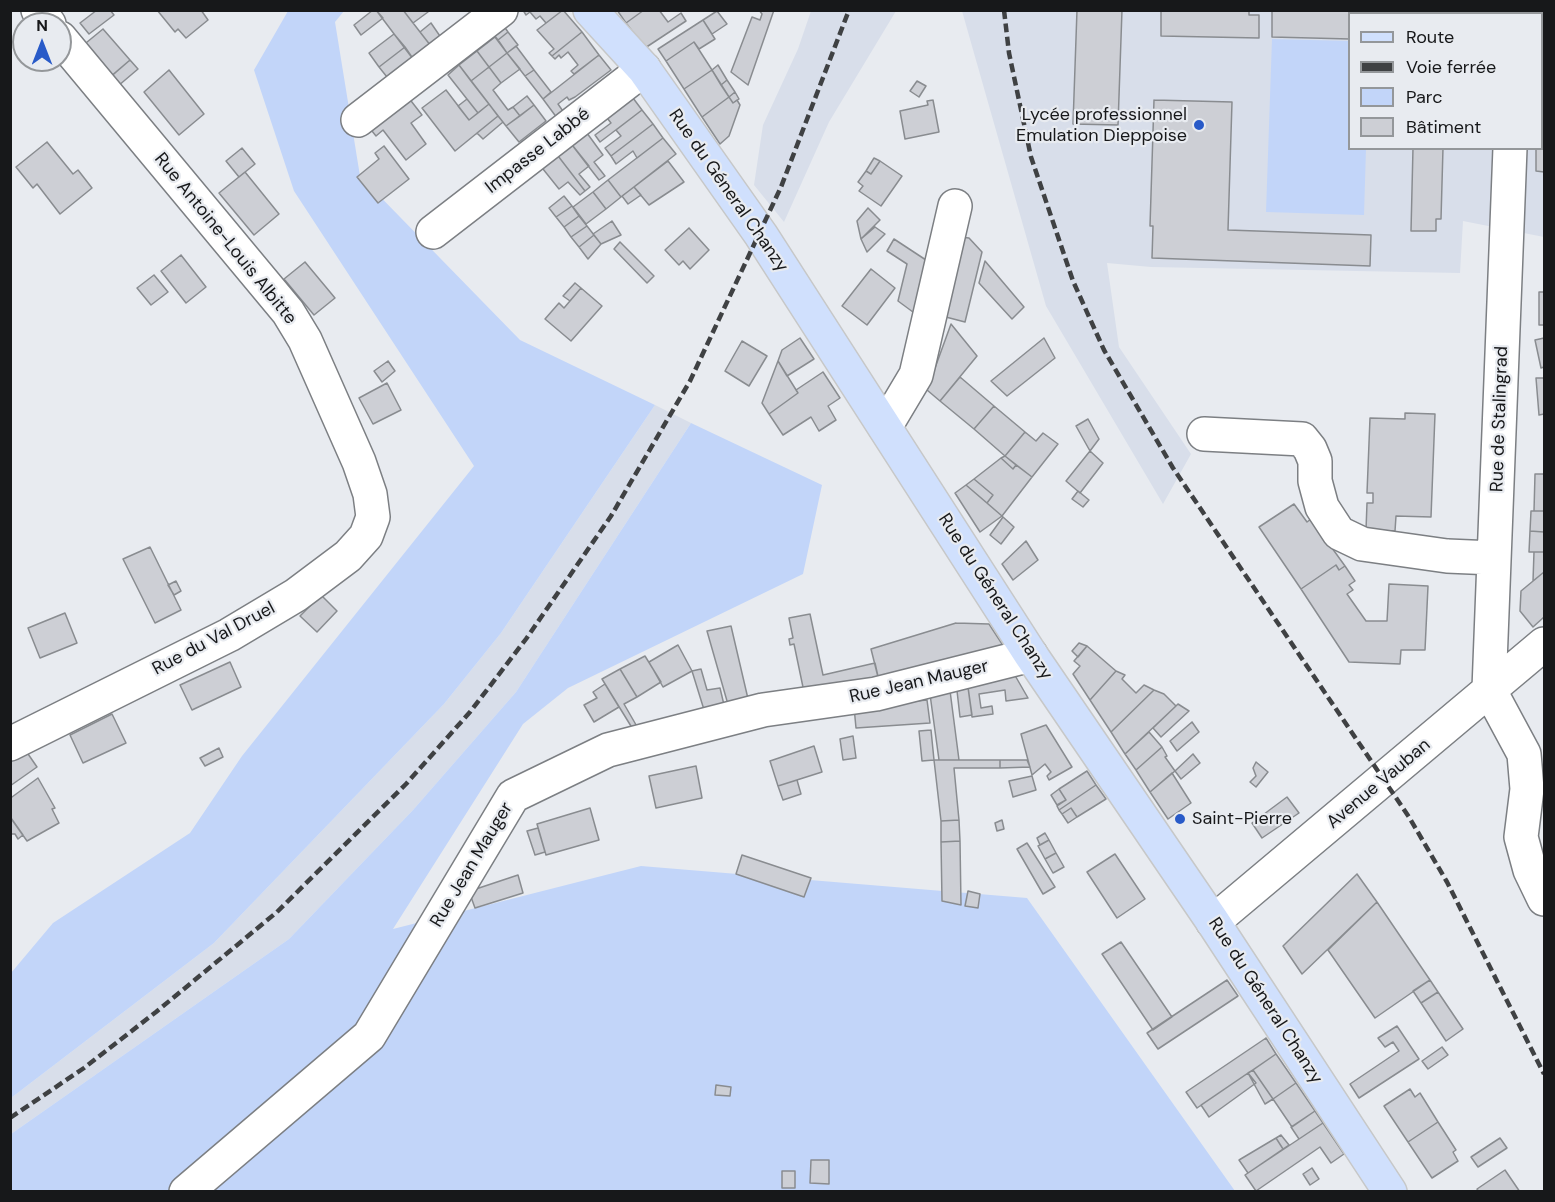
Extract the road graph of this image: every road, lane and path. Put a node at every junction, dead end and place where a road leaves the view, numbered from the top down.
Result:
1 (501, 10) edge
2 (590, 10) edge
3 (72, 52) edge
4 (644, 69) junction
5 (358, 120) dead end
6 (1510, 150) edge
7 (955, 206) dead end
8 (433, 232) dead end
9 (885, 427) junction
10 (1204, 434) dead end
11 (370, 494) joint
12 (1494, 558) junction
13 (1545, 644) edge
14 (1031, 655) junction
15 (1489, 689) junction
16 (10, 744) edge
17 (1545, 899) edge
18 (1213, 922) junction
19 (186, 1191) edge
20 (1390, 1191) edge

1 - 5 street
2 - 4 main road, Rue du Géneral Chanzy
3 - 11 street, Rue Antoine-Louis Albitte
4 - 8 street, Impasse Labbé
4 - 9 main road, Rue du Géneral Chanzy
6 - 12 street, Rue de Stalingrad
7 - 9 street
9 - 14 main road, Rue du Géneral Chanzy
10 - 12 street
11 - 16 street, Rue du Val Druel
12 - 15 street, Rue de Stalingrad
13 - 15 street, Avenue Vauban
14 - 18 main road, Rue du Géneral Chanzy
14 - 19 street, Rue Jean Mauger
15 - 17 street
15 - 18 street, Avenue Vauban
18 - 20 main road, Rue du Géneral Chanzy

